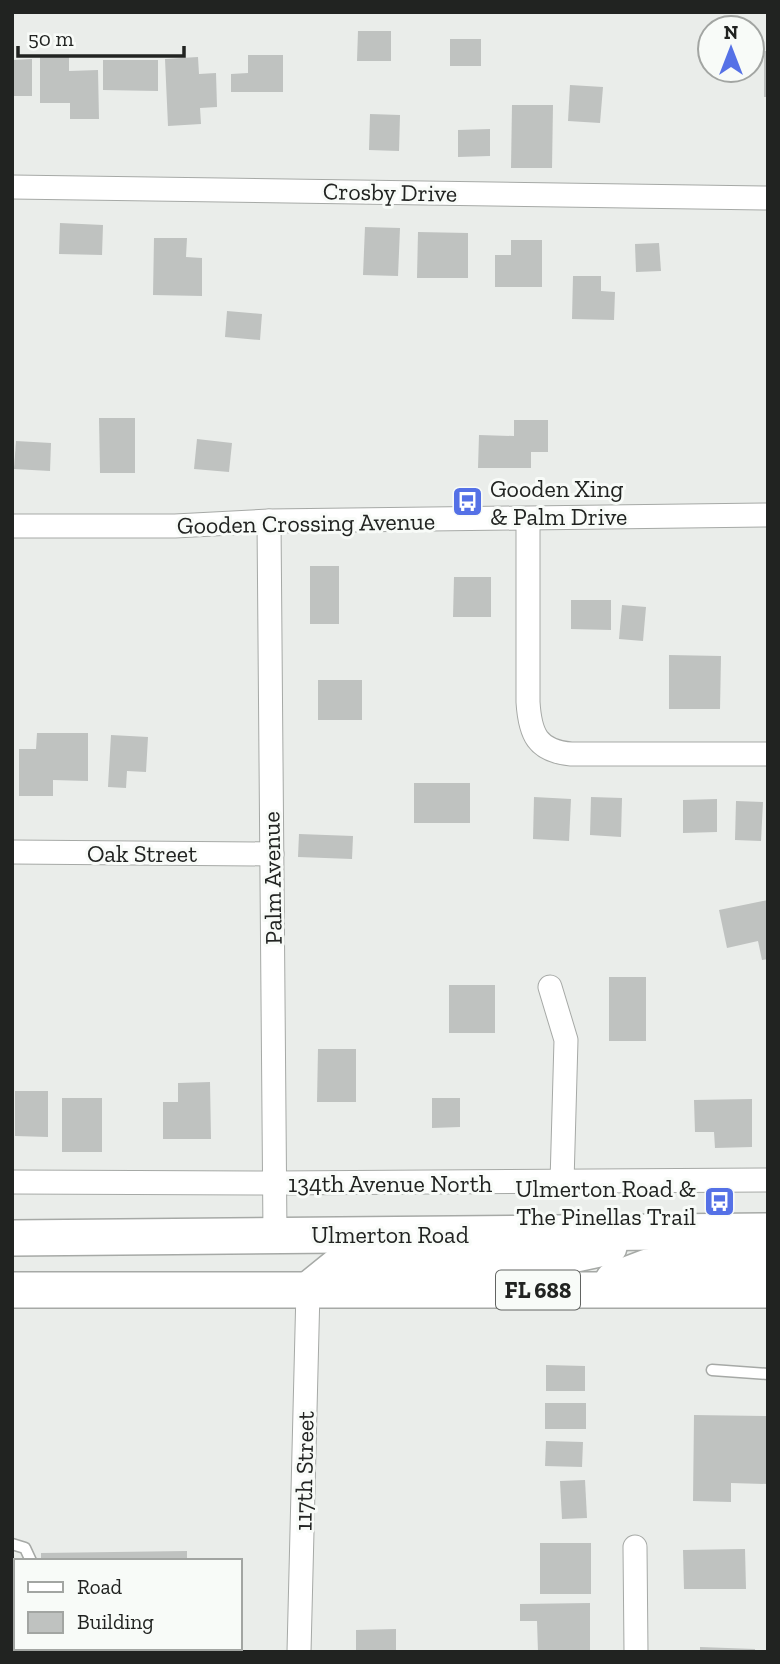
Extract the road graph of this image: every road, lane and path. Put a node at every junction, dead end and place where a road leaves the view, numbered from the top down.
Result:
1 (12, 187) edge
2 (768, 198) edge
3 (768, 515) edge
4 (528, 519) junction
5 (269, 521) junction
6 (12, 526) edge
7 (768, 754) edge
8 (12, 852) edge
9 (272, 854) junction
10 (550, 987) dead end
11 (768, 1180) edge
12 (12, 1182) edge
13 (562, 1182) junction
14 (275, 1184) junction
15 (768, 1231) edge
16 (652, 1232) junction
17 (275, 1235) junction
18 (12, 1238) edge
19 (768, 1261) edge
20 (12, 1290) edge
21 (308, 1290) junction
22 (587, 1290) junction
23 (768, 1290) edge
24 (712, 1370) dead end
25 (768, 1374) edge
26 (12, 1544) edge
27 (635, 1547) dead end
28 (30, 1559) edge
29 (299, 1652) edge
30 (636, 1652) edge

1 - 2 street, Crosby Drive
3 - 4 street, Gooden Crossing Avenue
4 - 5 street, Gooden Crossing Avenue
4 - 7 street
5 - 6 street, Gooden Crossing Avenue
5 - 9 street, Palm Avenue
8 - 9 street, Oak Street
9 - 14 street, Palm Avenue
10 - 13 street
11 - 13 street, 134th Avenue North
12 - 14 street, 134th Avenue North
13 - 14 street, 134th Avenue North
14 - 17 street, Palm Avenue
15 - 16 main road, Ulmerton Road
16 - 17 main road, Ulmerton Road
16 - 21 main road
17 - 18 main road, Ulmerton Road
19 - 22 main road
20 - 21 main road, FL 688
21 - 22 main road, FL 688
21 - 29 street, 117th Street
22 - 23 main road, FL 688
24 - 25 lane
26 - 28 lane
27 - 30 street

